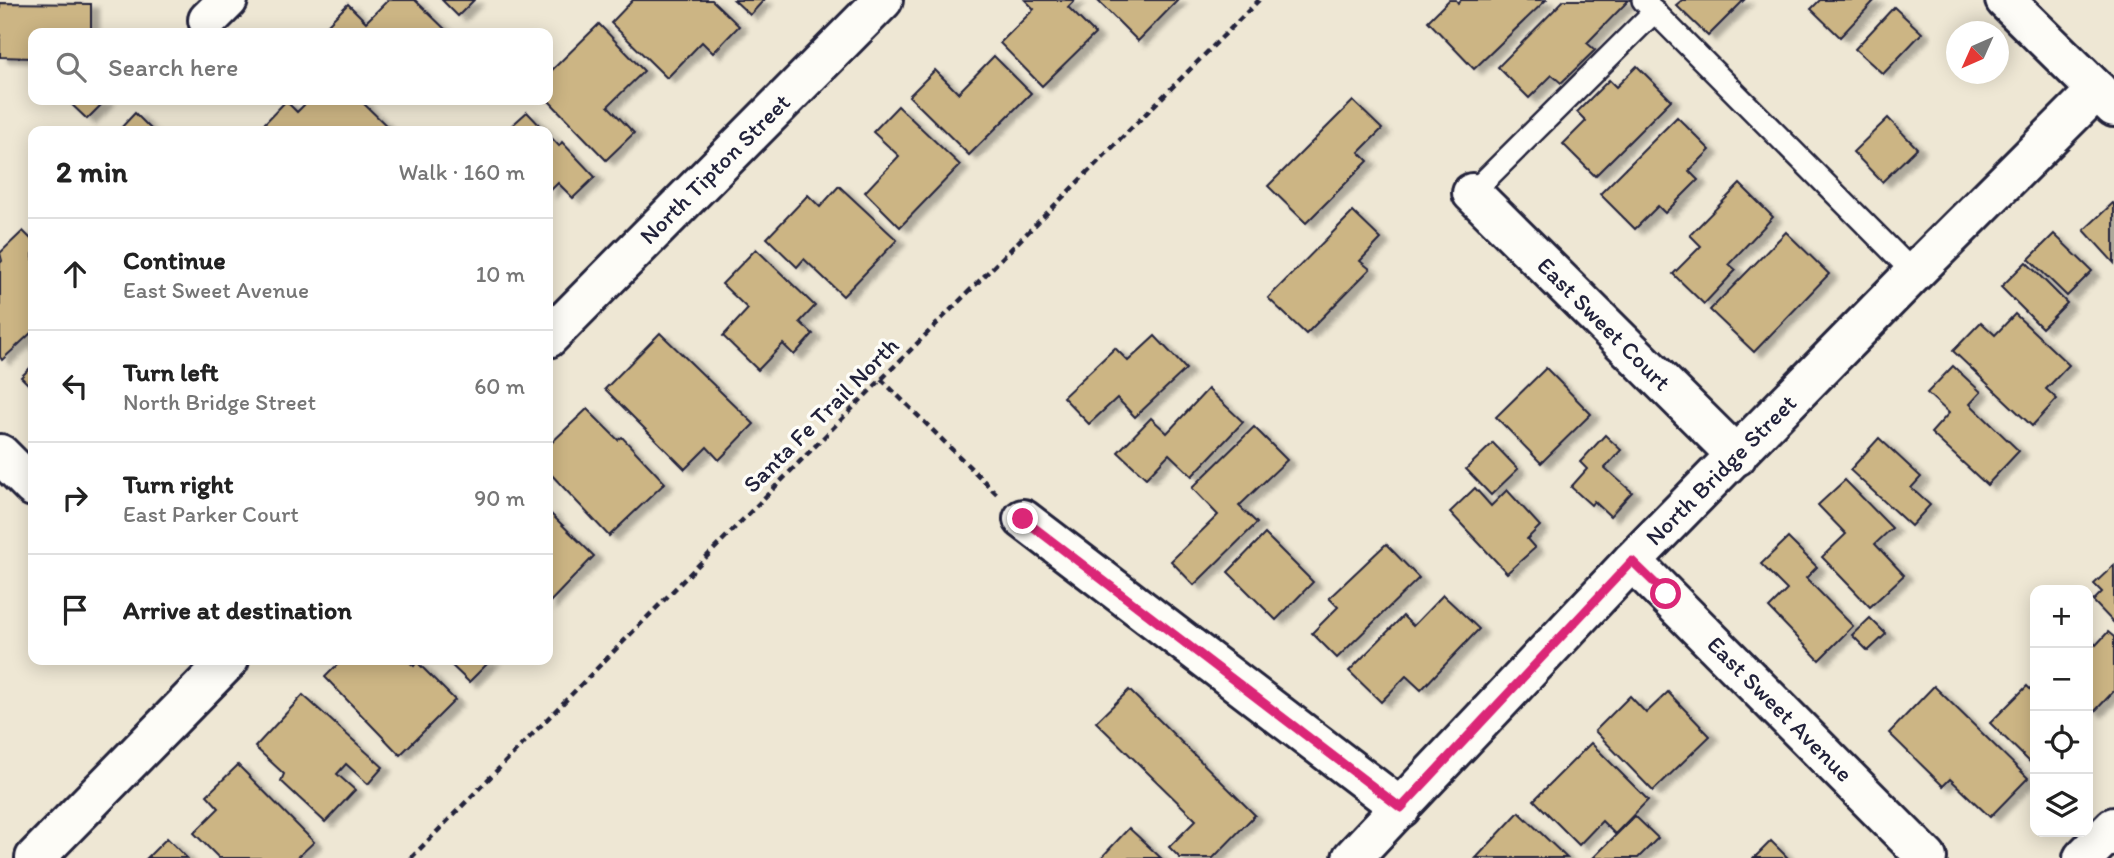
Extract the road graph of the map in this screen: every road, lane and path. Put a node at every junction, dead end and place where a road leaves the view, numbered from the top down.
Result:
1 (883, 0) edge
2 (1259, 0) edge
3 (2005, 0) edge
4 (1649, 6) edge
5 (2106, 99) edge
6 (1472, 193) joint
7 (1914, 273) junction
8 (553, 333) edge
9 (881, 379) junction
10 (0, 454) edge
11 (1737, 456) junction
12 (28, 482) edge
13 (1023, 519) joint
14 (1632, 561) junction
15 (217, 665) edge
16 (1401, 808) junction
17 (2114, 827) edge
18 (35, 858) edge
19 (411, 858) edge
20 (1352, 858) edge
21 (1927, 858) edge
22 (2083, 858) edge

1 - 8 street, North Tipton Street
2 - 9 path, Santa Fe Trail North
3 - 5 street
4 - 6 lane
4 - 7 lane
5 - 7 street, North Bridge Street
6 - 11 street, East Sweet Court
7 - 11 street, North Bridge Street
9 - 13 path
9 - 19 path, Santa Fe Trail North
10 - 12 street
11 - 14 street, North Bridge Street
13 - 16 street
14 - 16 street, North Bridge Street
14 - 21 street, East Sweet Avenue
15 - 18 street
16 - 20 street, North Bridge Street
17 - 22 street

